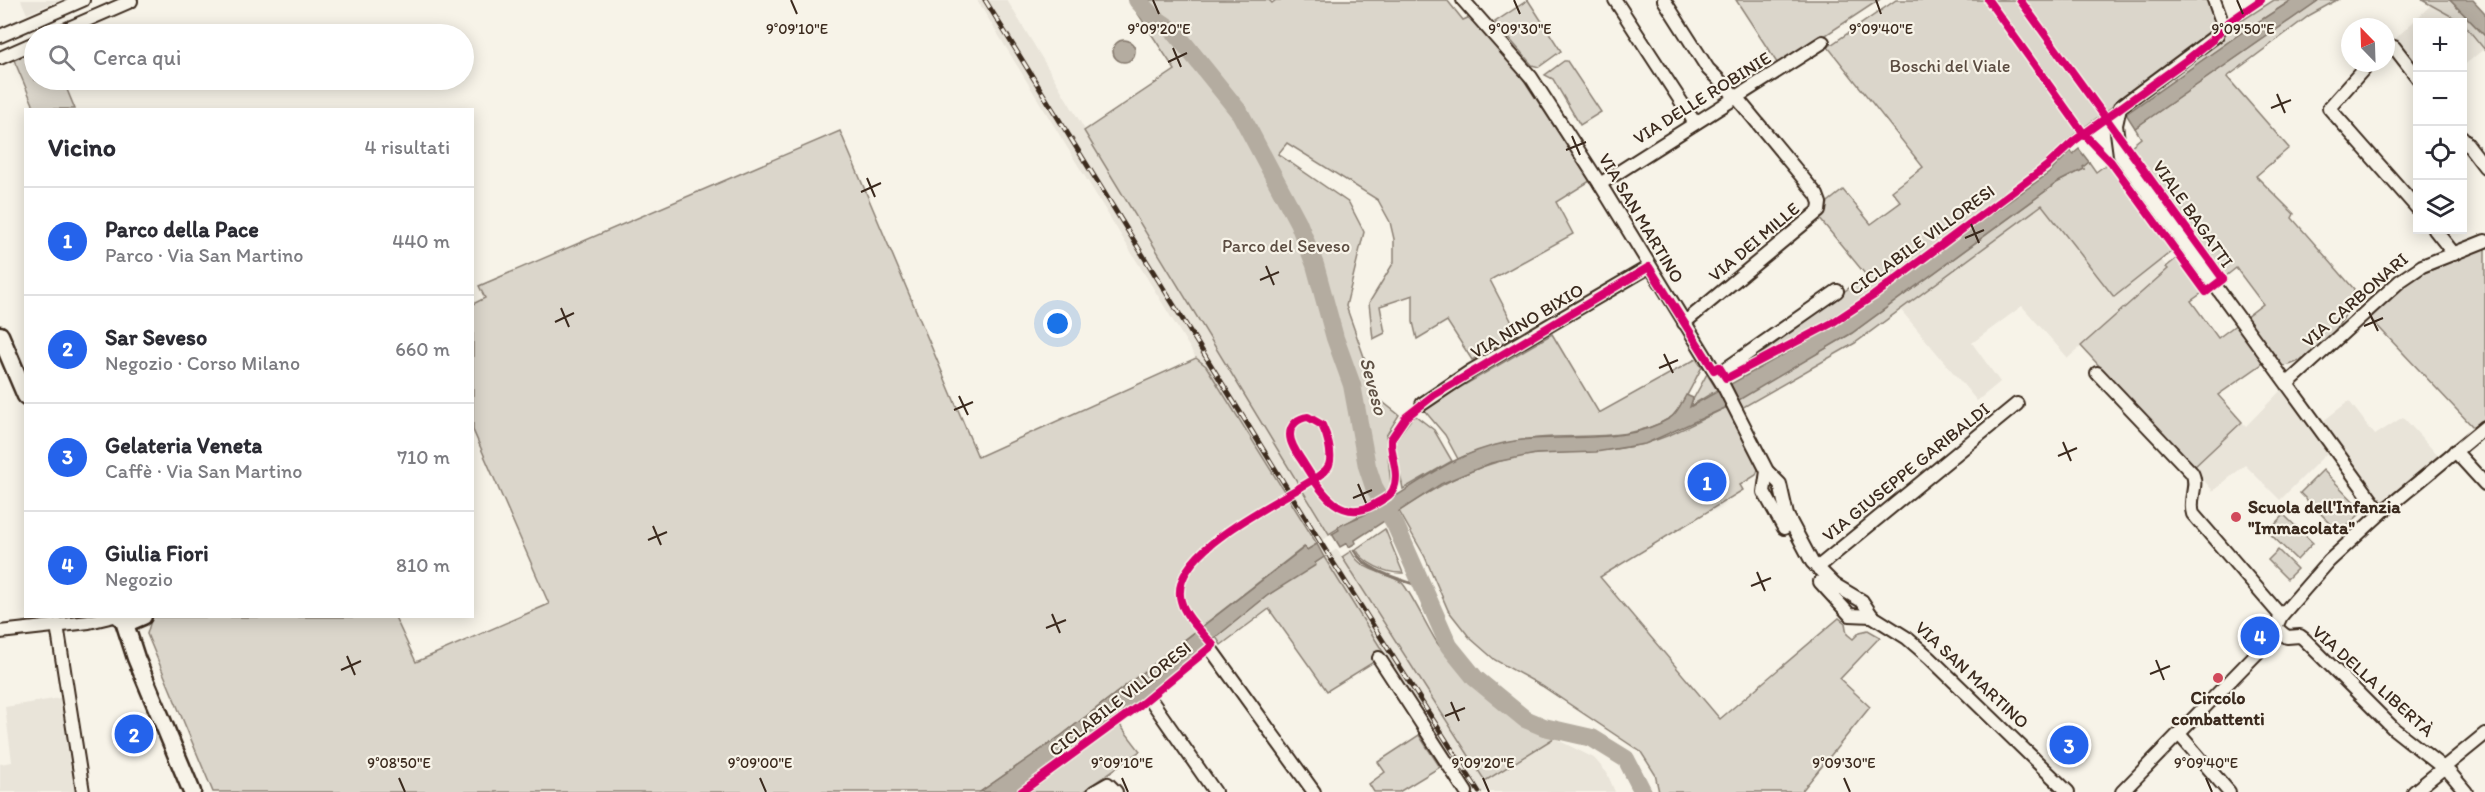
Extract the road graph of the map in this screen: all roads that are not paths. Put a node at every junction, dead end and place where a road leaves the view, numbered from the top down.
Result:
1 (83, 0) edge
2 (1463, 0) edge
3 (1615, 0) edge
4 (1664, 0) edge
5 (2214, 0) edge
6 (131, 1) edge
7 (28, 24) edge
8 (78, 24) edge
9 (24, 26) edge
10 (0, 36) edge
11 (1823, 42) dead end
12 (24, 47) edge
13 (2395, 48) edge
14 (0, 58) edge
15 (2361, 72) edge
16 (2413, 72) edge
17 (1737, 98) junction
18 (1695, 123) junction
19 (2467, 142) edge
20 (2485, 167) edge
21 (1600, 184) junction
22 (2413, 204) edge
23 (2438, 234) edge
24 (2485, 241) edge
25 (2454, 255) junction
26 (1649, 267) junction
27 (1837, 291) dead end
28 (1684, 323) junction
29 (0, 335) edge
30 (2097, 373) dead end
31 (1720, 380) junction
32 (2288, 383) junction
33 (24, 391) edge
34 (1422, 404) dead end
35 (2017, 404) dead end
36 (2485, 427) edge
37 (2455, 451) junction
38 (1767, 471) junction
39 (2485, 484) edge
40 (2381, 513) junction
41 (1817, 568) junction
42 (1872, 616) junction
43 (100, 618) edge
44 (128, 618) edge
45 (2278, 622) junction
46 (57, 626) junction
47 (0, 632) edge
48 (1213, 652) dead end
49 (1379, 658) dead end
50 (1153, 704) dead end
51 (2179, 734) junction
52 (2485, 734) edge
53 (2443, 769) junction
54 (1112, 788) edge
55 (83, 790) edge
56 (192, 792) edge
57 (1094, 792) edge
58 (1215, 792) edge
59 (1314, 792) edge
60 (1466, 792) edge
61 (2068, 792) edge
62 (2122, 792) edge
63 (2229, 792) edge
64 (2414, 792) edge
65 (2466, 792) edge

1 - 7 street
2 - 21 street, VIA SAN MARTINO
3 - 18 street
4 - 17 street
5 - 32 street, VIALE BAGATTI
6 - 8 street
9 - 10 street
11 - 17 street, VIA DELLE ROBINIE
12 - 14 street
13 - 16 street
15 - 22 street
17 - 18 street, VIA DELLE ROBINIE
17 - 28 street, VIA DEI MILLE
18 - 21 street, VIA DELLE ROBINIE
19 - 20 street
21 - 26 street, VIA SAN MARTINO
23 - 25 street
24 - 25 street, VIA CARBONARI
25 - 32 street, VIA CARBONARI
26 - 28 street, VIA SAN MARTINO
26 - 34 street, VIA NINO BIXIO
27 - 31 street
28 - 31 street, VIA SAN MARTINO
29 - 33 main road
30 - 45 street
31 - 38 street, VIA SAN MARTINO
32 - 40 street, VIALE BAGATTI
35 - 41 street, VIA GIUSEPPE GARIBALDI
36 - 37 street
37 - 39 street
37 - 40 street
38 - 41 street, VIA SAN MARTINO
38 - 42 street, VIA SAN MARTINO
40 - 45 street
41 - 42 street, VIA SAN MARTINO
42 - 61 street, VIA SAN MARTINO
43 - 44 street
43 - 46 street
44 - 56 main road
45 - 51 street
45 - 53 street, VIA DELLA LIBERTÀ
46 - 47 street
46 - 55 street
48 - 59 street
49 - 60 street
50 - 58 street
51 - 62 street
51 - 63 street
52 - 53 street
53 - 64 street
53 - 65 street, VIA DELLA LIBERTÀ
54 - 57 street

